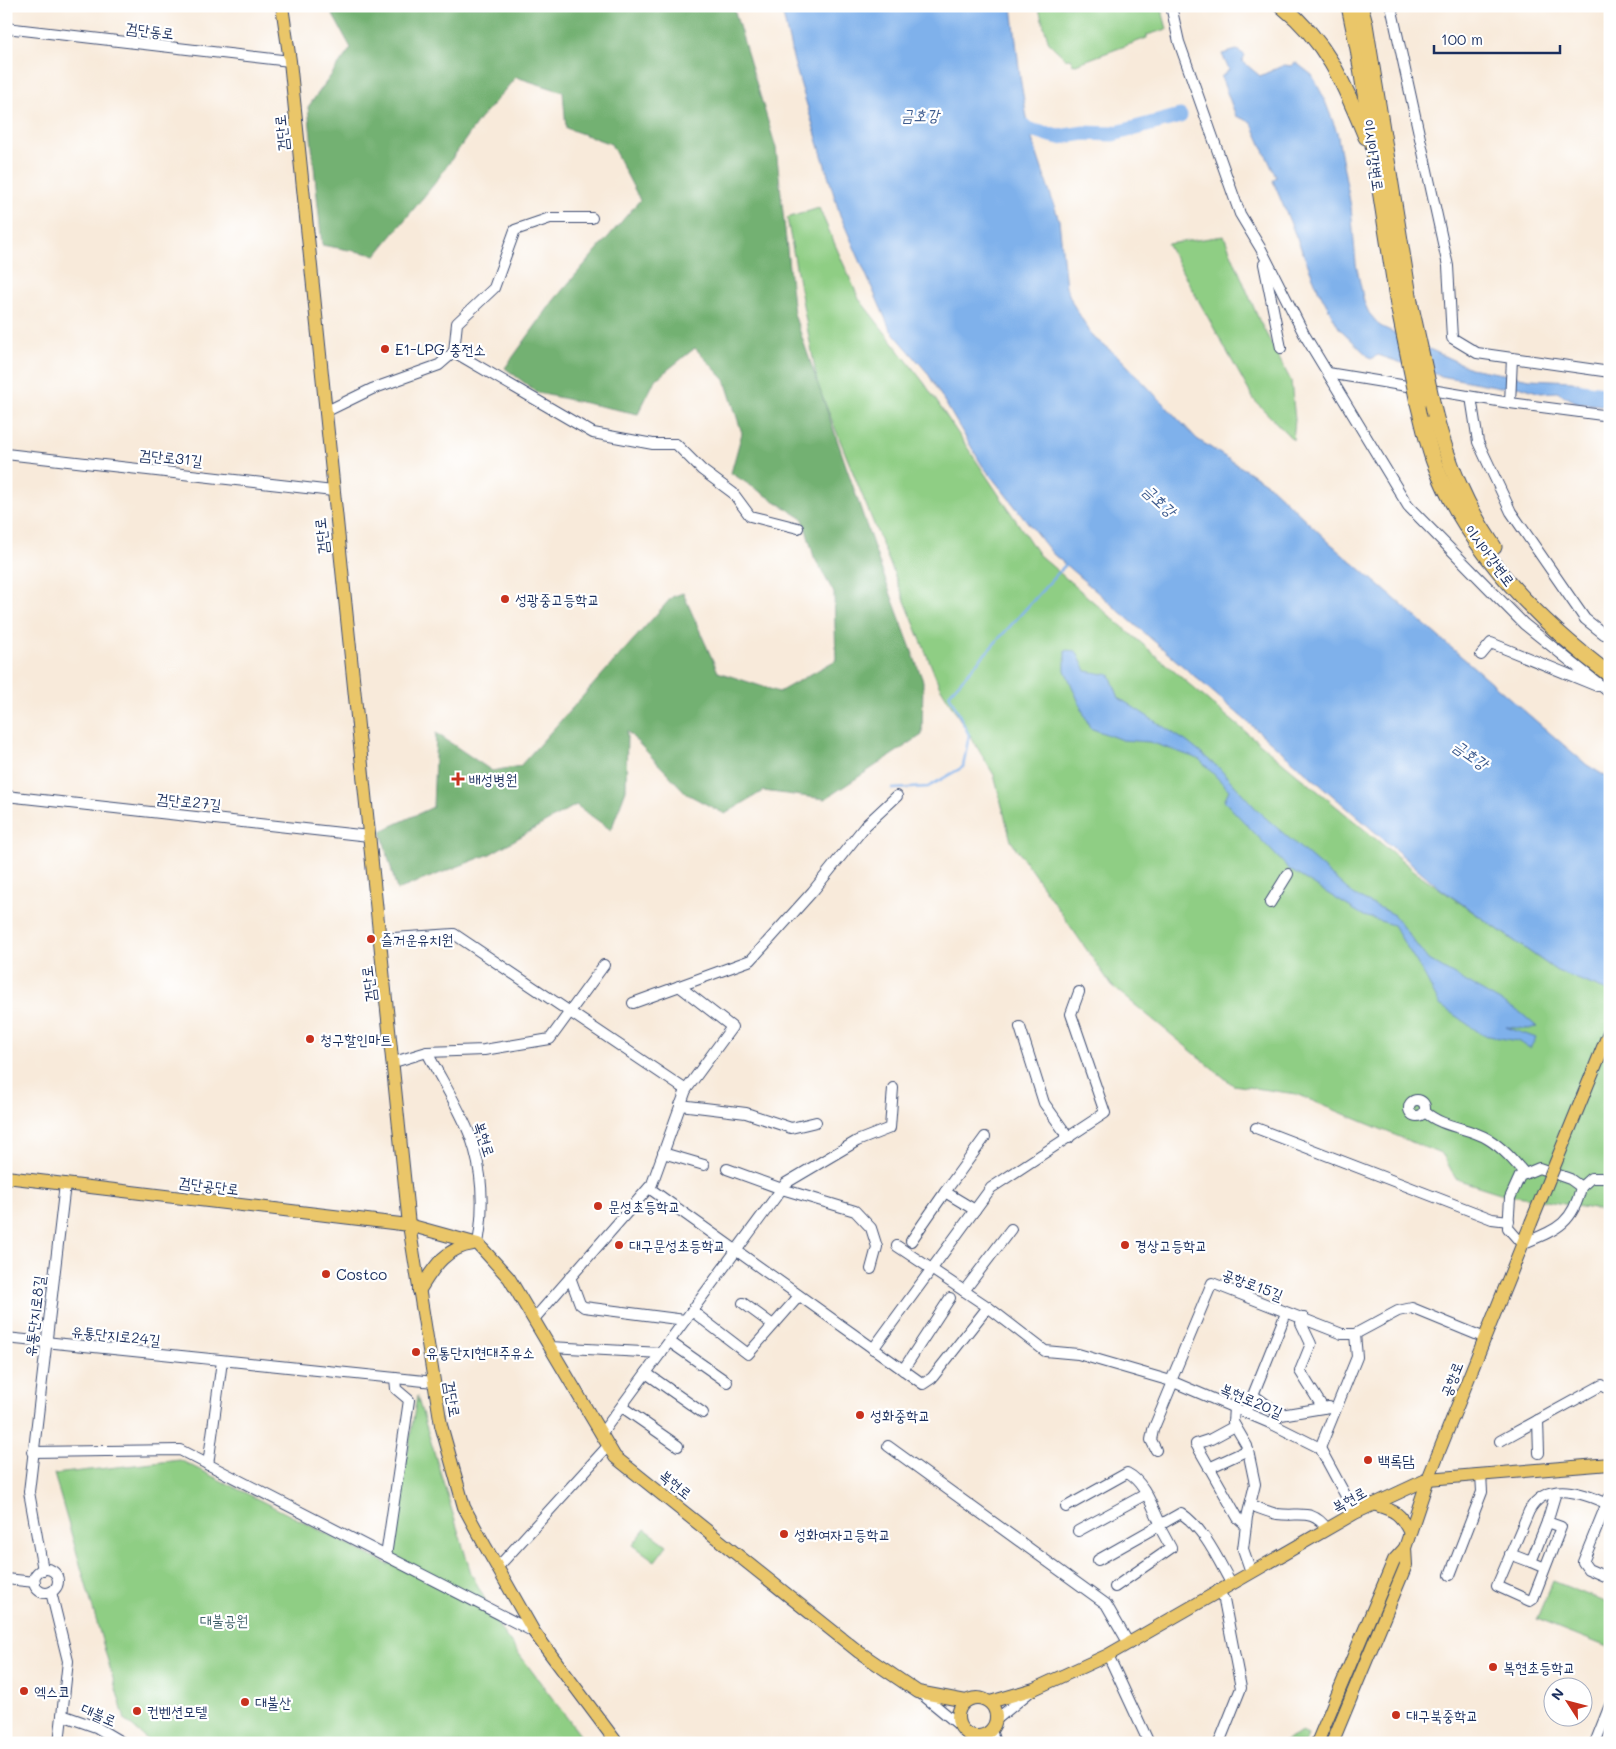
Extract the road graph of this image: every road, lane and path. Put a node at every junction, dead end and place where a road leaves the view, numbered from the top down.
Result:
1 (282, 6) edge
2 (1171, 6) edge
3 (1282, 6) edge
4 (1349, 6) edge
5 (1361, 6) edge
6 (1390, 6) edge
7 (6, 28) edge
8 (290, 61) junction
9 (1374, 159) junction
10 (592, 218) dead end
11 (1261, 249) junction
12 (1404, 303) junction
13 (1281, 348) dead end
14 (454, 352) junction
15 (1512, 359) junction
16 (1610, 372) edge
17 (1328, 373) junction
18 (1471, 397) junction
19 (1510, 403) junction
20 (325, 412) junction
21 (1610, 416) edge
22 (6, 454) edge
23 (333, 491) junction
24 (798, 528) dead end
25 (1610, 635) edge
26 (1481, 655) dead end
27 (1610, 665) edge
28 (1608, 686) edge
29 (6, 796) edge
30 (897, 796) dead end
31 (369, 836) junction
32 (1288, 874) dead end
33 (1270, 903) dead end
34 (379, 939) junction
35 (604, 965) dead end
36 (679, 986) junction
37 (1079, 992) dead end
38 (633, 1003) dead end
39 (570, 1012) junction
40 (1020, 1028) dead end
41 (1610, 1030) edge
42 (427, 1052) junction
43 (394, 1062) junction
44 (893, 1088) dead end
45 (686, 1090) junction
46 (680, 1105) junction
47 (1425, 1112) dead end
48 (816, 1122) dead end
49 (1256, 1128) dead end
50 (985, 1137) dead end
51 (1069, 1138) junction
52 (663, 1153) junction
53 (704, 1164) dead end
54 (727, 1169) dead end
55 (1524, 1174) junction
56 (6, 1178) edge
57 (1610, 1178) edge
58 (66, 1184) junction
59 (1581, 1186) junction
60 (649, 1188) junction
61 (782, 1189) junction
62 (945, 1192) junction
63 (975, 1210) junction
64 (1508, 1221) junction
65 (409, 1225) junction
66 (1011, 1230) dead end
67 (911, 1241) dead end
68 (478, 1244) junction
69 (1522, 1244) junction
70 (897, 1246) dead end
71 (738, 1249) junction
72 (871, 1269) dead end
73 (932, 1269) junction
74 (570, 1278) junction
75 (420, 1291) junction
76 (964, 1291) junction
77 (799, 1296) junction
78 (950, 1298) dead end
79 (743, 1304) dead end
80 (988, 1307) junction
81 (692, 1311) junction
82 (1286, 1312) junction
83 (1304, 1318) junction
84 (534, 1319) junction
85 (685, 1320) junction
86 (773, 1325) junction
87 (1355, 1334) junction
88 (6, 1338) edge
89 (1485, 1338) junction
90 (670, 1342) junction
91 (47, 1343) junction
92 (550, 1347) junction
93 (874, 1349) junction
94 (662, 1353) junction
95 (222, 1361) junction
96 (903, 1370) junction
97 (646, 1373) junction
98 (395, 1378) junction
99 (434, 1382) junction
100 (727, 1382) dead end
101 (1172, 1382) junction
102 (1610, 1390) edge
103 (1253, 1395) junction
104 (1338, 1406) junction
105 (622, 1407) junction
106 (1234, 1408) junction
107 (1323, 1408) junction
108 (1245, 1412) junction
109 (703, 1413) dead end
110 (1281, 1415) junction
111 (1538, 1420) junction
112 (1270, 1423) junction
113 (1235, 1426) junction
114 (601, 1434) junction
115 (1500, 1441) dead end
116 (608, 1446) junction
117 (678, 1446) dead end
118 (888, 1446) dead end
119 (1320, 1448) junction
120 (1156, 1450) dead end
121 (1248, 1450) junction
122 (32, 1452) junction
123 (1539, 1453) dead end
124 (1610, 1464) edge
125 (208, 1465) junction
126 (1209, 1468) junction
127 (1481, 1474) junction
128 (1428, 1478) junction
129 (1556, 1492) junction
130 (1146, 1494) junction
131 (1609, 1502) edge
132 (1373, 1504) junction
133 (1250, 1505) junction
134 (1066, 1507) dead end
135 (1355, 1513) junction
136 (1547, 1522) junction
137 (1160, 1525) junction
138 (1246, 1525) junction
139 (1327, 1529) junction
140 (1078, 1531) dead end
141 (1410, 1533) junction
142 (1405, 1548) junction
143 (1510, 1554) junction
144 (386, 1556) junction
145 (1098, 1560) dead end
146 (1530, 1562) junction
147 (1610, 1564) edge
148 (497, 1568) junction
149 (1545, 1568) junction
150 (43, 1570) junction
151 (1250, 1572) junction
152 (1450, 1575) dead end
153 (6, 1579) edge
154 (35, 1582) junction
155 (1231, 1583) junction
156 (1115, 1587) dead end
157 (1218, 1590) junction
158 (51, 1592) junction
159 (534, 1632) junction
160 (1129, 1644) junction
161 (1108, 1656) junction
162 (1034, 1689) junction
163 (918, 1692) junction
164 (966, 1701) junction
165 (990, 1702) junction
166 (1610, 1705) edge
167 (62, 1715) junction
168 (994, 1724) junction
169 (959, 1725) junction
170 (976, 1739) edge
171 (59, 1743) edge
172 (123, 1743) edge
173 (617, 1743) edge
174 (995, 1743) edge
175 (1149, 1743) edge
176 (1219, 1743) edge
177 (1316, 1743) edge
178 (1332, 1743) edge
179 (1594, 1743) edge

1 - 8 main road, 검단로
2 - 11 street
3 - 9 highway
4 - 9 highway, 이시아강변로
5 - 12 highway, 이시아강변로
6 - 15 street
7 - 8 street, 검단동로
8 - 20 main road, 검단로
9 - 12 highway, 이시아강변로
10 - 14 street
11 - 13 street
11 - 17 street
12 - 27 highway, 이시아강변로, bridge
12 - 28 highway, 이시아강변로, bridge
14 - 20 street
14 - 24 street
15 - 16 street
15 - 19 street
17 - 18 street
17 - 28 street
18 - 19 street
18 - 25 street
19 - 21 street
20 - 23 main road, 검단로
22 - 23 street, 검단로31길
23 - 31 main road, 검단로
26 - 28 street
29 - 31 street, 검단로27길
30 - 36 street
31 - 34 main road, 검단로
32 - 33 street
34 - 39 street
34 - 43 main road, 검단로
35 - 39 street
36 - 38 street
36 - 45 street
37 - 51 street
39 - 42 street
39 - 45 street
40 - 51 street
41 - 69 main road, 공항로, bridge
42 - 43 street
42 - 68 street, 복현로
43 - 65 main road, 검단로
44 - 61 street
45 - 46 street
46 - 48 street
46 - 52 street
47 - 55 street
49 - 64 street
50 - 62 street
51 - 63 street
52 - 53 street
52 - 60 street
54 - 61 street
55 - 59 street
55 - 64 street
56 - 58 main road, 검단공단로
57 - 59 street
58 - 65 main road, 검단공단로
58 - 91 street, 유통단지로8길
59 - 69 street
60 - 71 street
60 - 74 street
61 - 71 street
61 - 72 street
62 - 63 street
62 - 67 street
63 - 73 street
64 - 69 street
65 - 68 main road
65 - 75 main road, 검단로
66 - 76 street
68 - 75 main road
68 - 84 main road, 복현로
69 - 89 main road, 공항로
70 - 73 street, 복현로20길
71 - 77 street
71 - 81 street
73 - 76 street, 복현로20길
73 - 93 street
74 - 84 street
74 - 85 street
75 - 99 main road, 검단로
76 - 80 street, 복현로20길
77 - 86 street
77 - 93 street
78 - 96 street
79 - 86 street
80 - 96 street
80 - 101 street, 복현로20길
81 - 85 street
81 - 86 street
82 - 83 street, 공항로15길
82 - 101 street, 공항로15길
82 - 103 street
83 - 87 street, 공항로15길
83 - 107 street
84 - 92 main road, 복현로
85 - 90 street
87 - 89 street
87 - 104 street
88 - 91 street, 유통단지로24길
89 - 128 main road, 공항로
90 - 94 street
90 - 100 street
91 - 95 street, 유통단지로24길
91 - 122 street, 유통단지로8길
92 - 94 street
92 - 114 main road, 복현로
93 - 96 street
94 - 97 street
95 - 98 street, 유통단지로24길
95 - 125 street
97 - 105 street
97 - 109 street
98 - 99 street, 유통단지로24길
98 - 144 street
99 - 148 main road, 검단로
101 - 106 street, 복현로20길
101 - 120 street
102 - 111 street
103 - 108 street
103 - 110 street
104 - 107 street
104 - 119 street
105 - 114 street
105 - 117 street
106 - 108 street, 복현로20길
106 - 113 street
107 - 110 street
108 - 112 street, 복현로20길
110 - 112 street
111 - 115 street
111 - 123 street
112 - 119 street, 복현로20길
113 - 121 street
113 - 126 street
114 - 116 main road, 복현로
116 - 148 street
116 - 163 main road, 복현로
118 - 160 street
119 - 135 street
121 - 126 street
121 - 133 street
122 - 125 street, 검단로
122 - 150 street, 유통단지로8길
124 - 127 main road, 복현로
125 - 144 street, 검단로
126 - 138 street
127 - 128 main road, 복현로
127 - 152 street
128 - 132 main road, 복현로
128 - 141 main road, 공항로
129 - 131 street
129 - 136 street
129 - 143 street
130 - 134 street
130 - 137 street
130 - 140 street
131 - 147 street
132 - 135 main road, 복현로
132 - 141 main road
133 - 138 street
133 - 139 street
135 - 139 main road, 복현로
136 - 146 street
136 - 149 street
137 - 145 street
137 - 155 street
137 - 156 street
138 - 151 street
139 - 151 main road, 복현로
141 - 142 main road, 공항로
142 - 177 main road, 공항로
142 - 178 main road, 공항로
143 - 146 street
143 - 149 street
144 - 159 street, 검단로
146 - 149 street
148 - 159 main road, 검단로
150 - 154 street
150 - 158 street
151 - 155 main road, 복현로
153 - 154 street
154 - 158 street
155 - 157 main road, 복현로
157 - 160 main road, 복현로
157 - 176 street
158 - 167 street
159 - 173 main road, 검단로
160 - 161 main road, 복현로
161 - 162 main road, 복현로
161 - 175 street
162 - 165 main road, 복현로
162 - 168 street
163 - 164 main road
163 - 169 street
164 - 165 main road
164 - 169 main road
165 - 168 main road
166 - 179 street
167 - 171 street
167 - 172 street, 대불로
168 - 170 main road
168 - 174 street
169 - 170 main road

